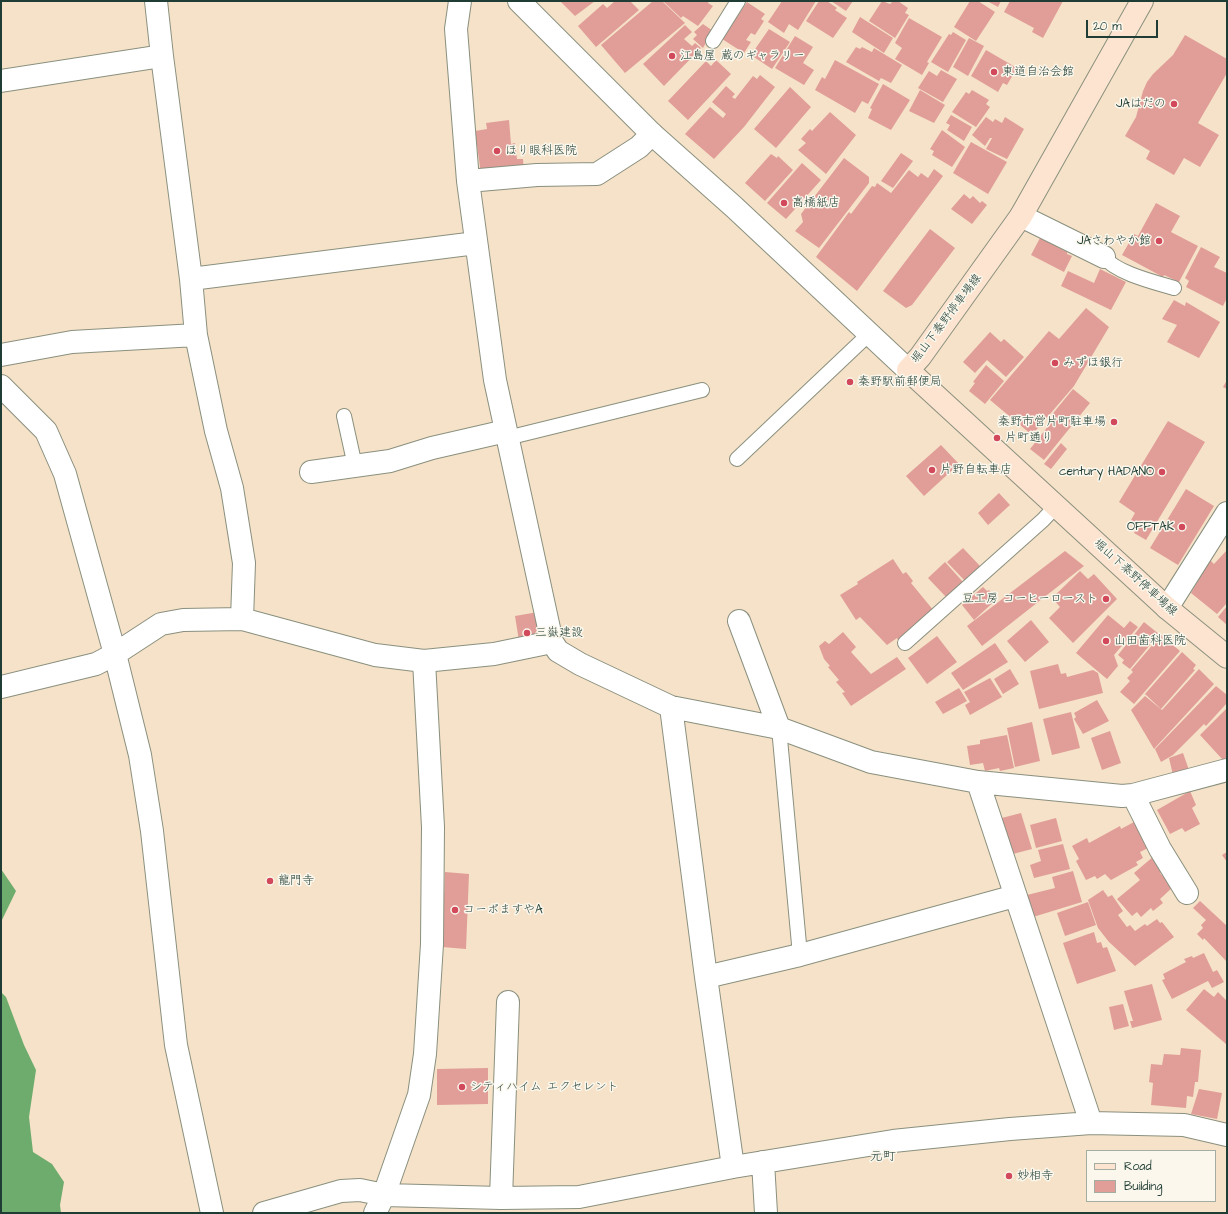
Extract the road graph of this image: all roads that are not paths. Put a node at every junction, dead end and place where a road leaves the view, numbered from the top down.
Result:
1 (156, 1) edge
2 (460, 1) edge
3 (519, 1) edge
4 (738, 1) edge
5 (1142, 1) edge
6 (713, 41) dead end
7 (162, 56) junction
8 (1, 81) edge
9 (652, 134) junction
10 (468, 181) junction
11 (1021, 216) junction
12 (476, 243) junction
13 (1104, 257) joint
14 (191, 279) junction
15 (1174, 288) dead end
16 (869, 334) junction
17 (196, 335) junction
18 (1, 355) edge
19 (908, 370) junction
20 (1, 386) edge
21 (702, 390) dead end
22 (344, 416) dead end
23 (506, 434) junction
24 (737, 459) dead end
25 (355, 466) junction
26 (311, 472) dead end
27 (1056, 506) junction
28 (1227, 513) edge
29 (1167, 608) junction
30 (242, 619) junction
31 (739, 621) dead end
32 (552, 642) junction
33 (905, 644) dead end
34 (115, 654) junction
35 (1227, 658) edge
36 (424, 661) junction
37 (1, 686) edge
38 (672, 707) junction
39 (778, 728) junction
40 (1227, 770) edge
41 (978, 782) junction
42 (1132, 795) junction
43 (1187, 893) dead end
44 (1015, 896) junction
45 (800, 955) junction
46 (706, 978) junction
47 (508, 1002) dead end
48 (1091, 1124) junction
49 (1227, 1134) edge
50 (763, 1162) junction
51 (733, 1167) junction
52 (500, 1198) junction
53 (380, 1204) edge
54 (579, 1205) edge
55 (212, 1213) edge
56 (264, 1213) edge
57 (766, 1213) edge

1 - 7 street
2 - 10 street
3 - 9 street
4 - 6 lane
5 - 11 main road, 堀山下秦野停車場線
7 - 8 street
7 - 14 street
9 - 10 street
9 - 16 street
10 - 12 street
11 - 13 street
11 - 19 main road, 堀山下秦野停車場線
12 - 14 street
12 - 23 street
13 - 15 lane
14 - 17 street
16 - 19 street
16 - 24 lane
17 - 18 street
17 - 30 street
19 - 27 main road, 堀山下秦野停車場線
20 - 34 street
21 - 23 lane
22 - 25 lane
23 - 25 street
23 - 32 street
25 - 26 street
27 - 29 main road, 堀山下秦野停車場線
27 - 33 lane
28 - 29 street
29 - 35 main road, 堀山下秦野停車場線
30 - 34 street
30 - 36 street
31 - 39 street
32 - 36 street
32 - 38 street
34 - 37 street
34 - 55 street
36 - 53 street
38 - 39 street
38 - 46 street
39 - 41 street
39 - 45 lane
40 - 42 street
41 - 42 street
41 - 44 street
42 - 43 street
44 - 45 street
44 - 48 street
45 - 46 street
46 - 51 street
47 - 52 street
48 - 49 street
48 - 50 street
50 - 51 street
50 - 57 street
51 - 54 street
52 - 53 street
52 - 54 street
53 - 56 street

